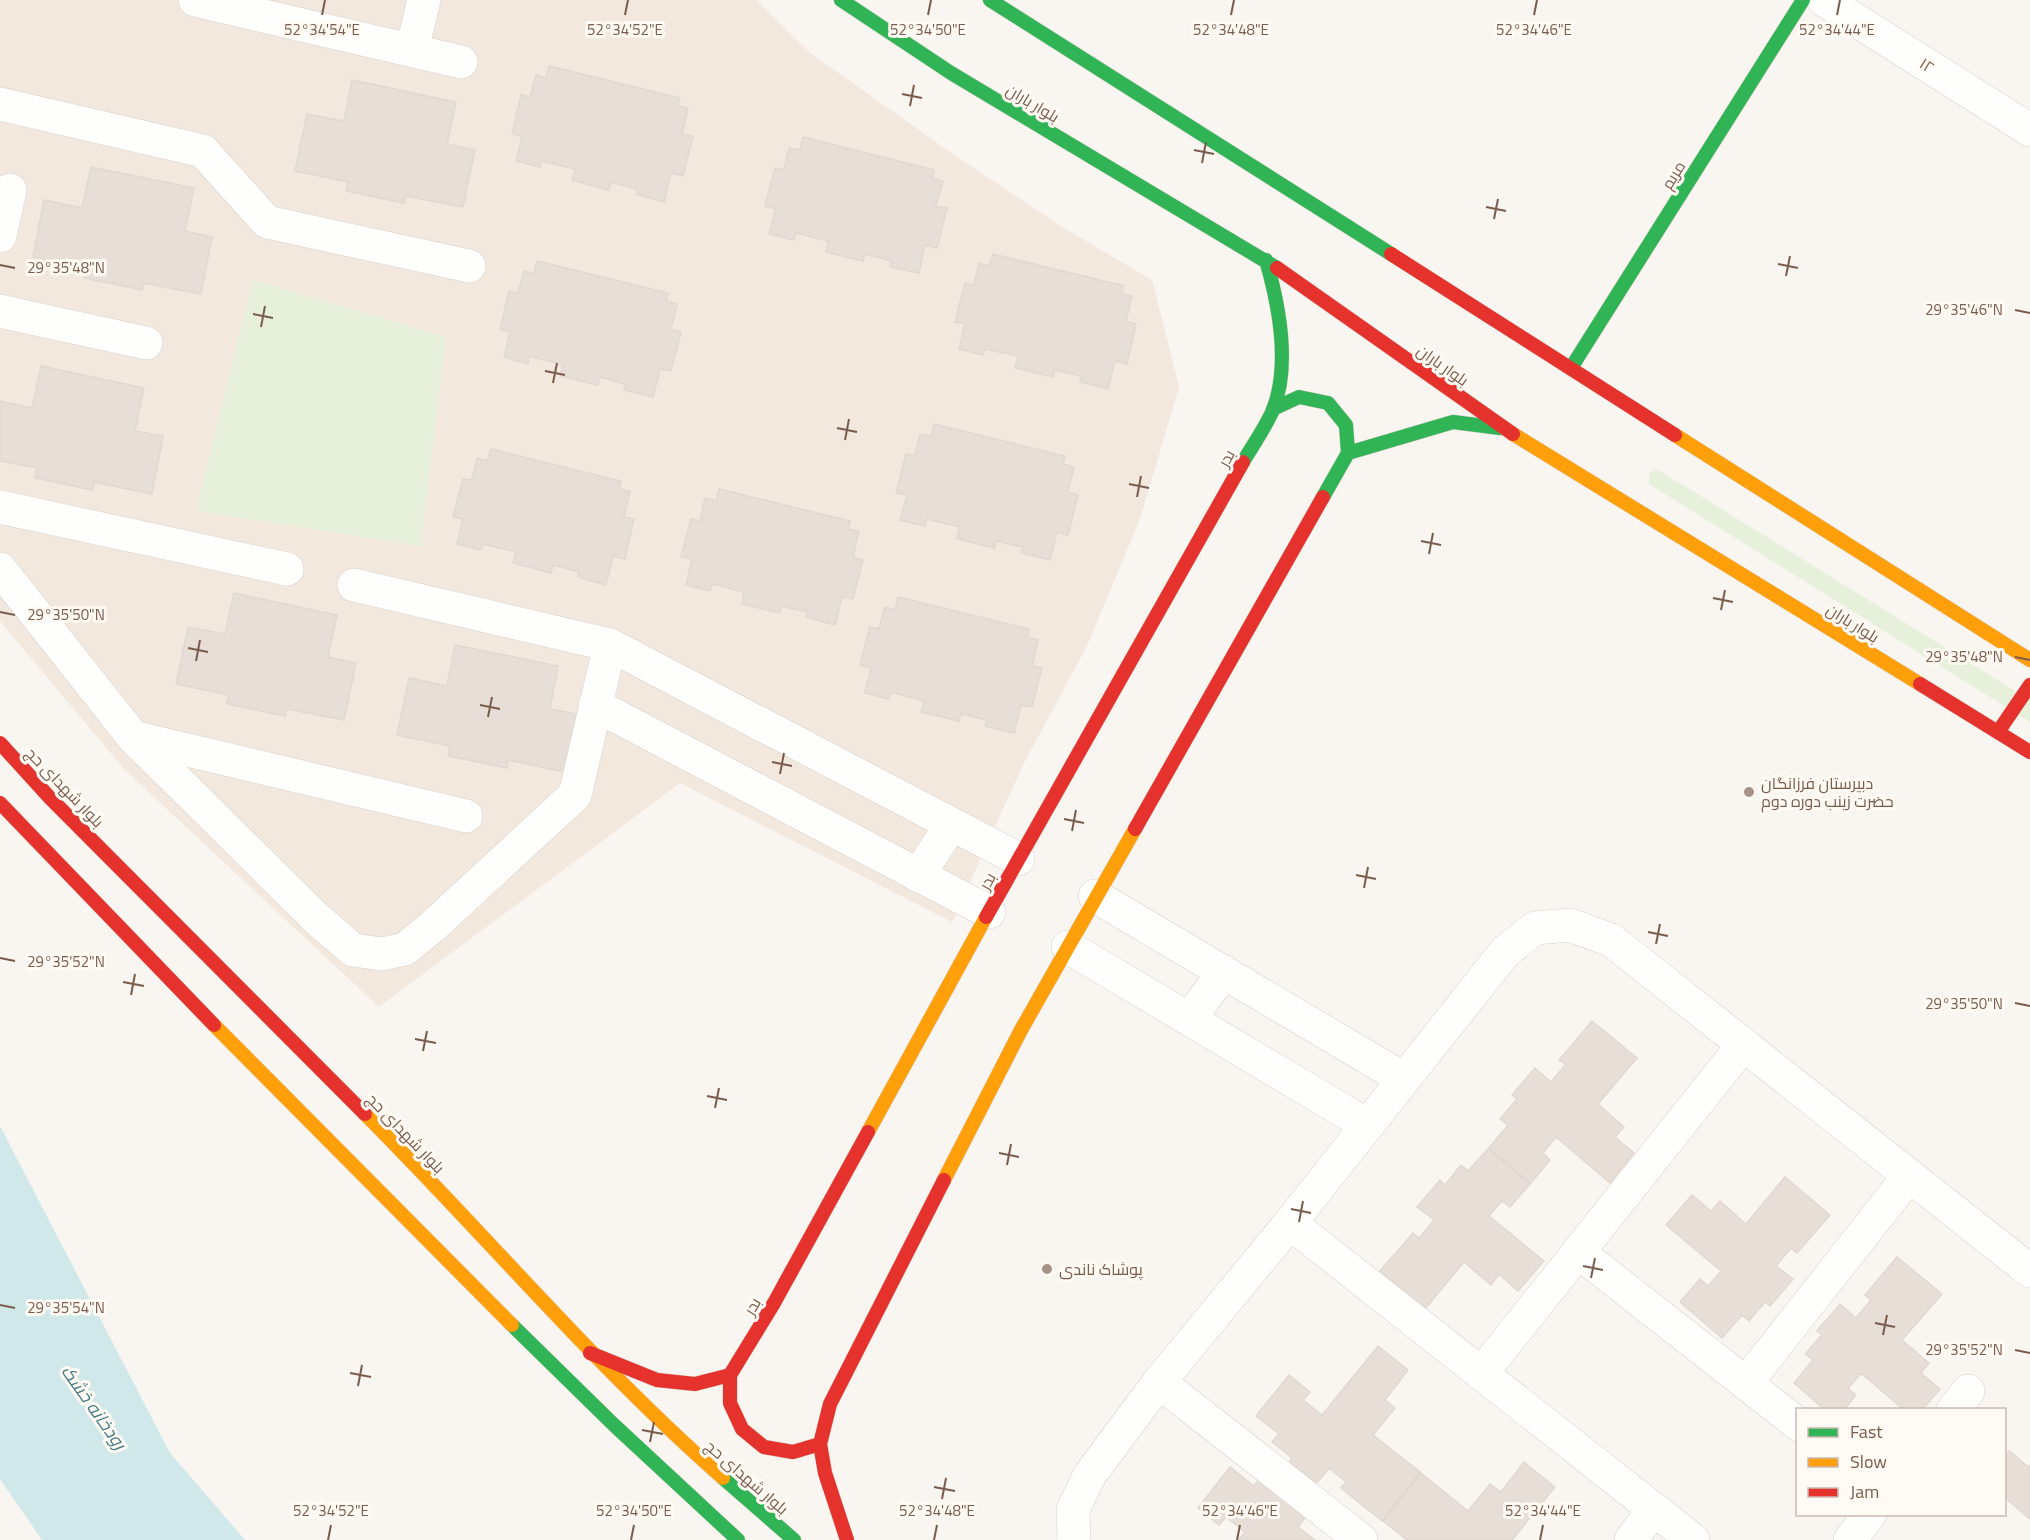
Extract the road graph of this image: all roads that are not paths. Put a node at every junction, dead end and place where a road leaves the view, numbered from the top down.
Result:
1 (195, 0) edge
2 (424, 0) edge
3 (841, 0) edge
4 (990, 0) edge
5 (1803, 0) edge
6 (1824, 0) edge
7 (412, 50) junction
8 (461, 62) dead end
9 (0, 104) edge
10 (2030, 130) edge
11 (10, 190) dead end
12 (0, 236) edge
13 (1266, 260) junction
14 (469, 266) dead end
15 (0, 311) edge
16 (146, 343) dead end
17 (1570, 368) junction
18 (1273, 408) junction
19 (1505, 429) junction
20 (1348, 453) junction
21 (0, 507) edge
22 (0, 569) edge
23 (287, 569) dead end
24 (354, 585) dead end
25 (610, 645) junction
26 (2030, 660) edge
27 (2030, 685) edge
28 (595, 705) junction
29 (1998, 732) junction
30 (133, 737) junction
31 (0, 743) edge
32 (2030, 752) edge
33 (0, 803) edge
34 (466, 816) dead end
35 (951, 825) junction
36 (1018, 860) junction
37 (918, 876) junction
38 (1095, 896) junction
39 (989, 912) junction
40 (1068, 947) junction
41 (1224, 972) junction
42 (1189, 1019) junction
43 (1743, 1044) junction
44 (1404, 1079) junction
45 (1367, 1125) junction
46 (1909, 1176) junction
47 (1290, 1223) junction
48 (1578, 1252) junction
49 (2030, 1271) edge
50 (590, 1353) junction
51 (1481, 1374) junction
52 (730, 1375) junction
53 (1159, 1382) junction
54 (1746, 1383) junction
55 (1796, 1423) edge
56 (820, 1444) junction
57 (1654, 1509) junction
58 (1869, 1516) edge
59 (738, 1540) edge
60 (794, 1540) edge
61 (846, 1540) edge
62 (1074, 1540) edge
63 (1361, 1540) edge
64 (1631, 1540) edge
65 (1693, 1540) edge
66 (1850, 1540) edge

1 - 7 street
2 - 7 street
3 - 13 street, بلوار باران
4 - 17 street
5 - 17 street, مریم
6 - 10 street, ۱۲
7 - 8 street
9 - 14 street
11 - 12 street
13 - 18 street, بدر
13 - 19 street, بلوار باران
15 - 16 street
17 - 26 street
18 - 20 street
18 - 36 street, بدر
19 - 20 street
19 - 29 street, بلوار باران
20 - 38 street
21 - 23 street
22 - 30 street
24 - 25 street
25 - 28 street
25 - 35 street
27 - 29 street
28 - 30 street
28 - 37 street
29 - 32 street, بلوار باران
30 - 34 street
31 - 50 street, بلوار شهدای حج
33 - 59 street
35 - 36 street
35 - 37 street
36 - 39 street, بدر
37 - 39 street
38 - 40 street
38 - 41 street
39 - 52 street, بدر
40 - 42 street
40 - 56 street
41 - 42 street
41 - 44 street
42 - 45 street
43 - 44 street
43 - 46 street
43 - 48 street
44 - 45 street
45 - 47 street
46 - 49 street
46 - 54 street
47 - 51 street
47 - 53 street
48 - 51 street
48 - 54 street
50 - 52 street
50 - 60 street, بلوار شهدای حج
51 - 57 street
52 - 56 street
53 - 62 street
53 - 63 street
54 - 55 street
56 - 61 street
57 - 64 street
57 - 65 street
58 - 66 street

